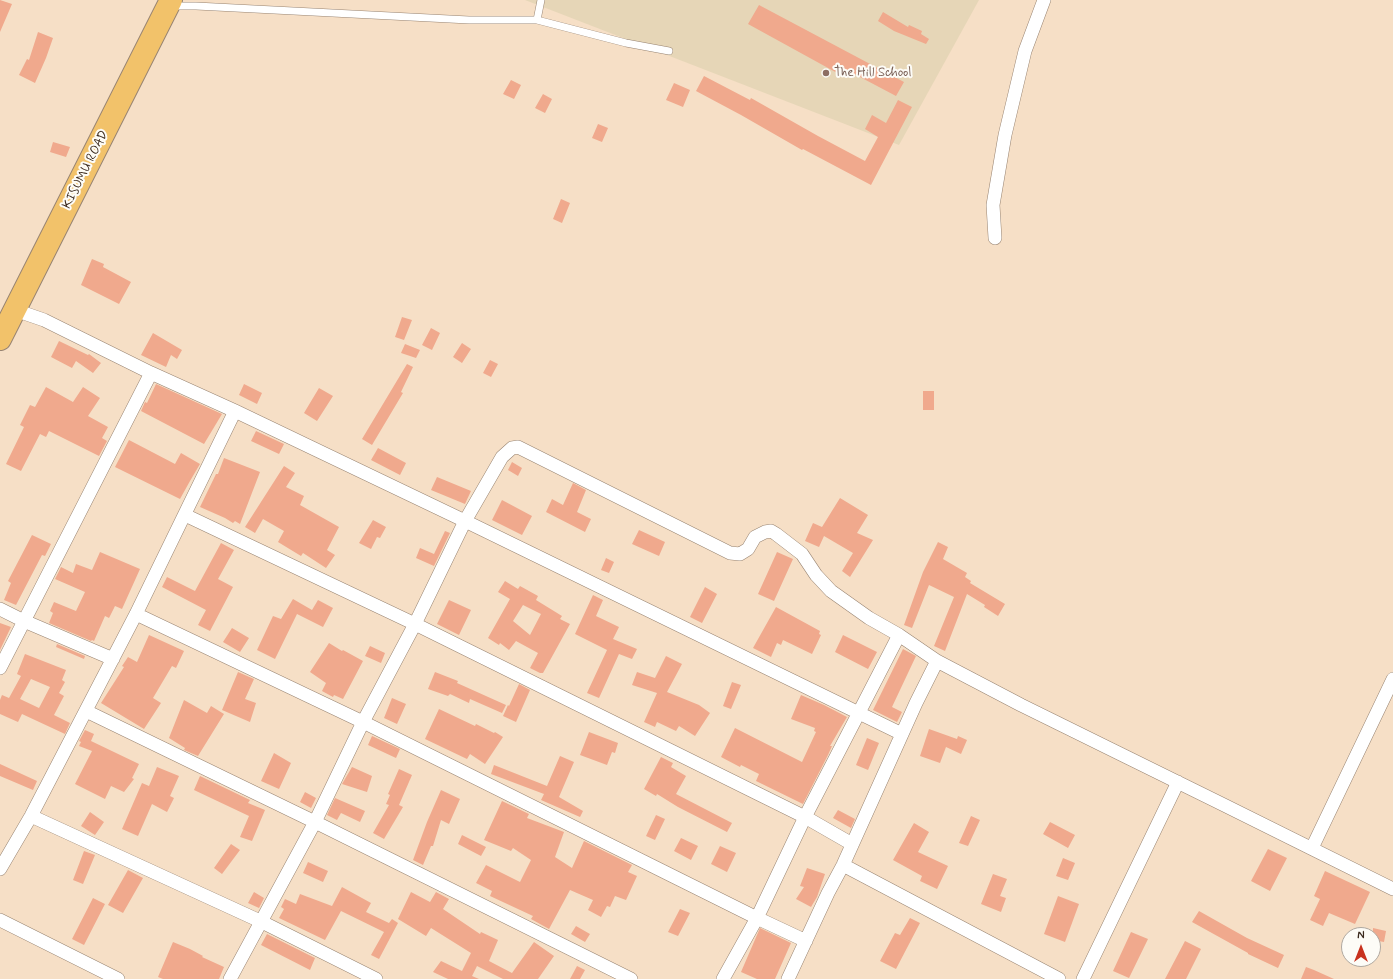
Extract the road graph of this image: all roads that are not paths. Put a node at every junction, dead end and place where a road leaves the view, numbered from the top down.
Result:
1 (541, 0) edge
2 (1044, 0) edge
3 (170, 3) edge
4 (537, 20) junction
5 (669, 51) dead end
6 (995, 238) dead end
7 (15, 310) junction
8 (0, 339) edge
9 (151, 372) junction
10 (235, 411) junction
11 (184, 515) junction
12 (465, 521) junction
13 (0, 608) edge
14 (136, 614) junction
15 (24, 621) junction
16 (415, 624) junction
17 (900, 635) junction
18 (113, 659) junction
19 (937, 661) junction
20 (0, 668) edge
21 (1393, 679) edge
22 (86, 711) junction
23 (858, 714) junction
24 (363, 722) junction
25 (902, 734) junction
26 (1178, 782) junction
27 (30, 816) junction
28 (805, 816) junction
29 (315, 822) junction
30 (852, 844) junction
31 (1312, 848) junction
32 (843, 865) junction
33 (0, 869) edge
34 (1393, 889) edge
35 (757, 918) junction
36 (0, 920) edge
37 (260, 921) junction
38 (806, 941) junction
39 (118, 979) edge
40 (230, 979) edge
41 (376, 979) edge
42 (631, 979) edge
43 (723, 979) edge
44 (788, 979) edge
45 (1059, 979) edge
46 (1082, 979) edge

1 - 4 lane
2 - 6 street
3 - 4 lane
3 - 7 highway, KISUMU ROAD
4 - 5 lane
7 - 8 highway, KISUMU ROAD
7 - 9 street
9 - 10 street
9 - 15 street
10 - 11 street
10 - 12 street
11 - 14 street
11 - 16 street
12 - 16 street
12 - 17 street
12 - 23 street
13 - 15 street
14 - 18 street
14 - 24 street
15 - 18 street
15 - 20 street
16 - 24 street
16 - 28 street
17 - 19 street
17 - 23 street
18 - 22 street
19 - 25 street
19 - 26 street
21 - 31 street
22 - 27 street
22 - 29 street
23 - 25 street
23 - 28 street
24 - 29 street
24 - 35 street
25 - 30 street
26 - 31 street
26 - 46 street
27 - 33 street
27 - 37 street
28 - 30 street
28 - 35 street
29 - 37 street
29 - 42 street
30 - 32 street
31 - 34 street
32 - 38 street
32 - 45 street
35 - 38 street
35 - 43 street
36 - 39 street
37 - 40 street
37 - 41 street
38 - 44 street

